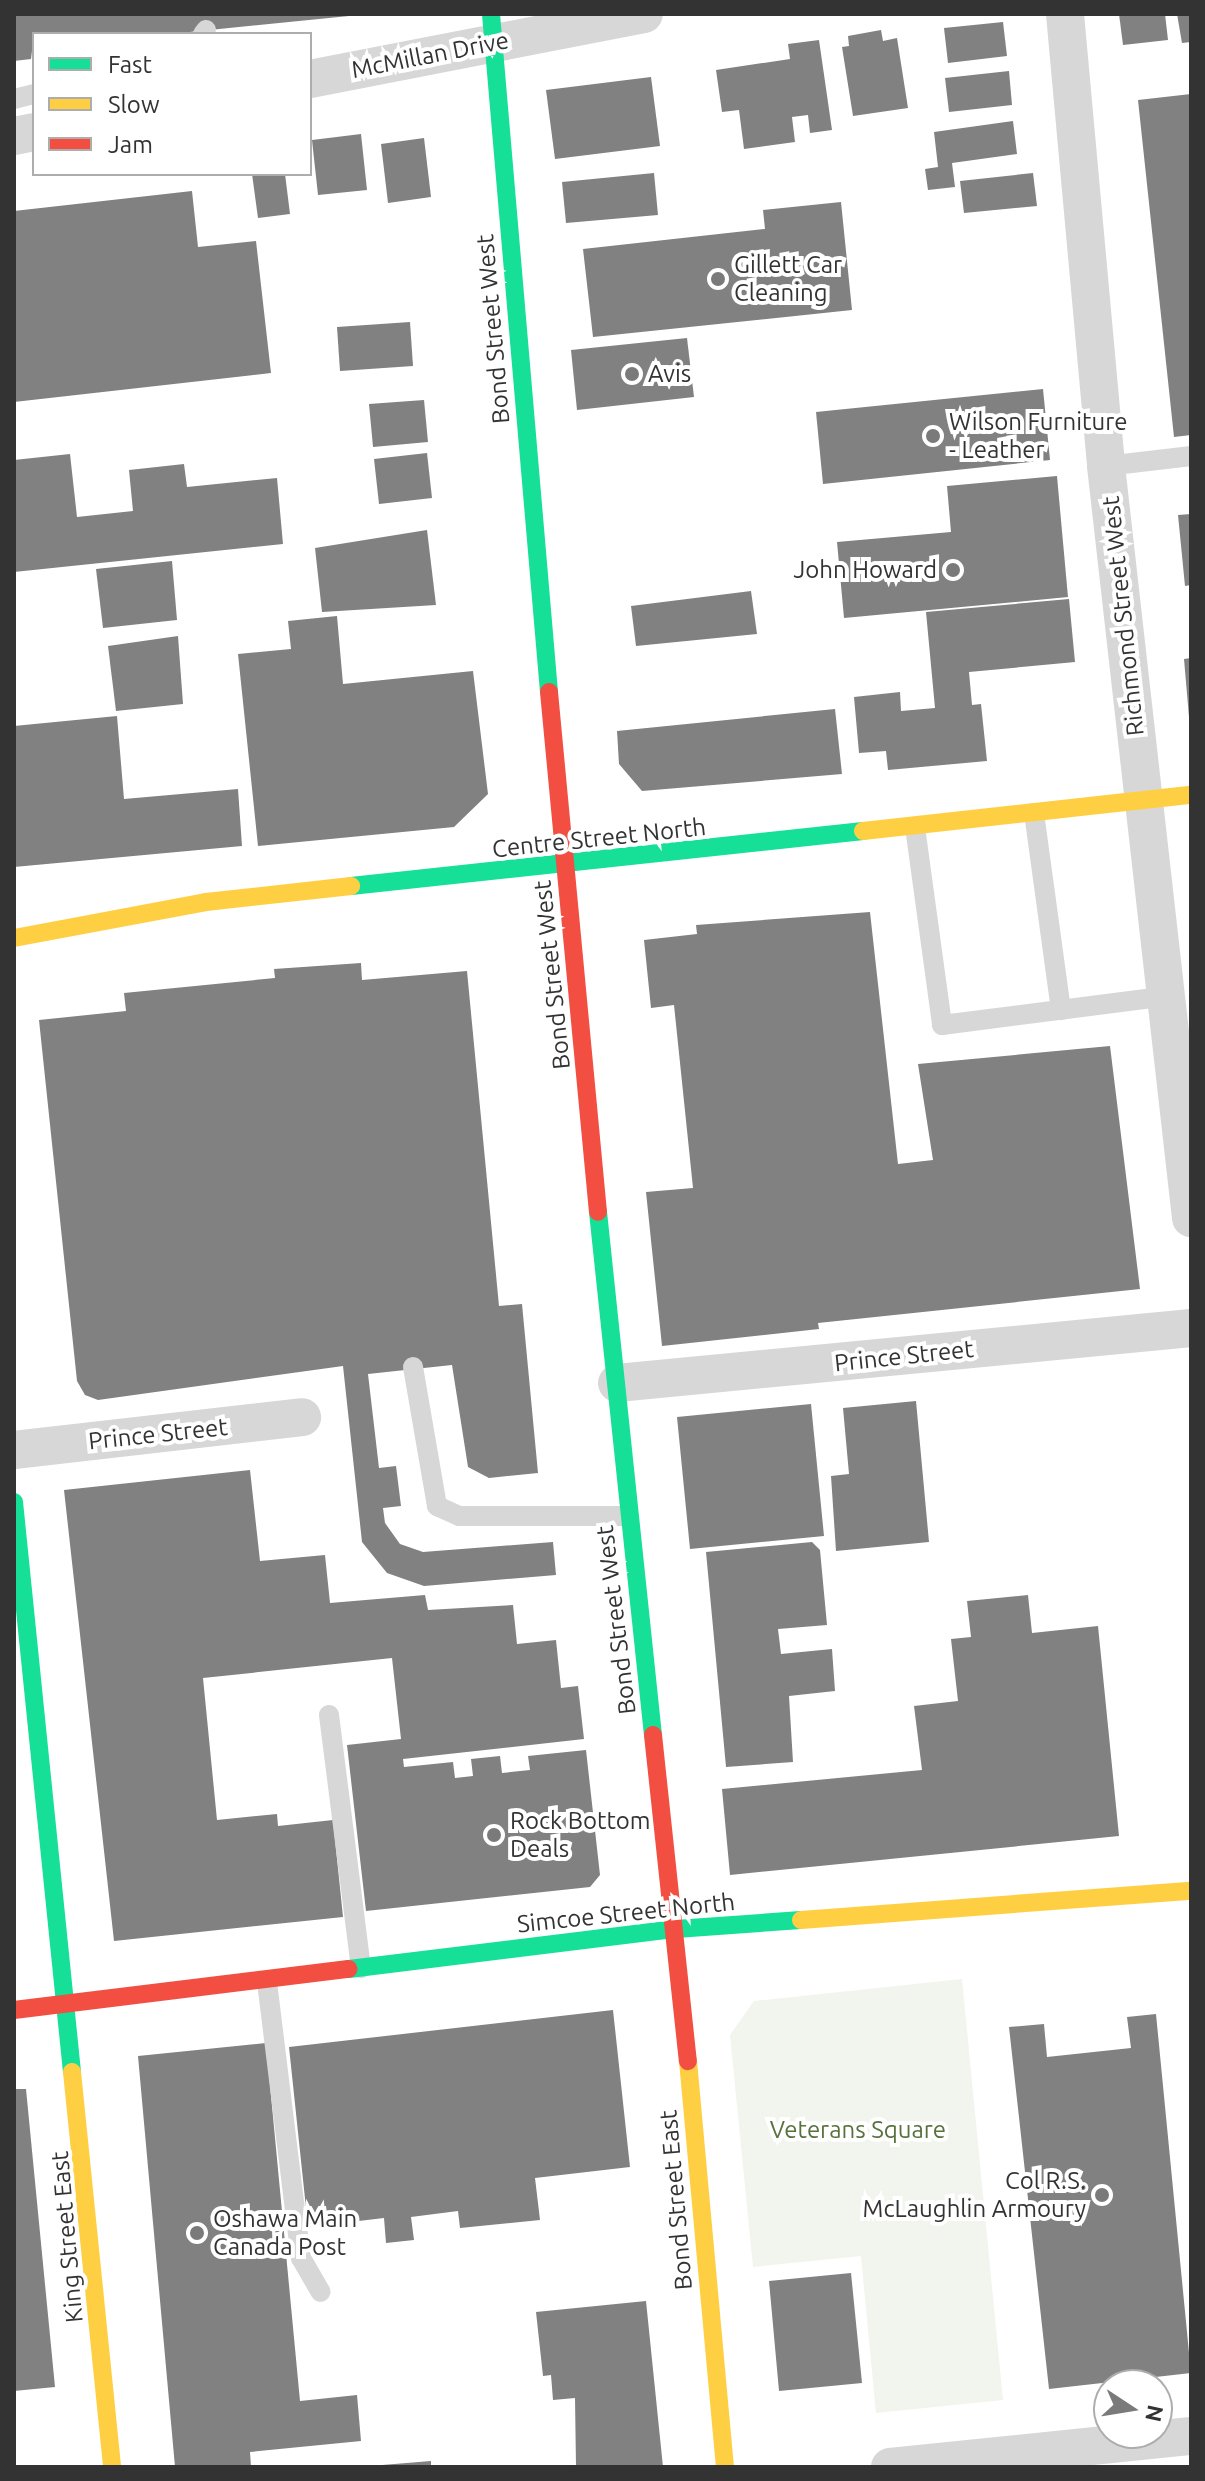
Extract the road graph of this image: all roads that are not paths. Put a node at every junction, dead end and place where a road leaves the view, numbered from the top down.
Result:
1 (644, 14) edge
2 (1065, 14) edge
3 (491, 28) edge
4 (312, 78) edge
5 (1191, 456) edge
6 (1106, 466) junction
7 (1191, 795) edge
8 (1144, 801) junction
9 (1034, 813) junction
10 (915, 827) junction
11 (565, 867) junction
12 (14, 938) edge
13 (1167, 996) junction
14 (1061, 1010) junction
15 (1191, 1218) edge
16 (1191, 1328) edge
17 (413, 1367) dead end
18 (617, 1383) junction
19 (302, 1417) dead end
20 (14, 1450) edge
21 (14, 1502) edge
22 (628, 1516) junction
23 (329, 1715) dead end
24 (1191, 1891) edge
25 (676, 1929) junction
26 (361, 1968) junction
27 (267, 1982) junction
28 (67, 2002) junction
29 (14, 2010) edge
30 (321, 2292) dead end
31 (1191, 2436) edge
32 (112, 2467) edge
33 (725, 2467) edge
34 (890, 2467) edge

1 - 3 street, McMillan Drive
2 - 6 street, Richmond Street West
3 - 4 street, McMillan Drive
3 - 11 main road, Bond Street West
5 - 6 lane
6 - 8 street, Richmond Street West
7 - 8 main road, Centre Street North
8 - 9 main road, Centre Street North
8 - 13 street, Richmond Street West
9 - 10 main road, Centre Street North
9 - 14 lane
10 - 11 main road, Centre Street North
10 - 14 lane
11 - 12 main road, Centre Street North
11 - 18 main road, Bond Street West
13 - 14 lane
13 - 15 street, Richmond Street West
16 - 18 street, Prince Street
17 - 22 lane
18 - 22 main road, Bond Street West
19 - 20 street, Prince Street
21 - 28 main road, King Street East
22 - 25 main road, Bond Street West
23 - 26 lane
24 - 25 main road, Simcoe Street North
25 - 26 main road, Simcoe Street North
25 - 33 main road, Bond Street East
26 - 27 main road, Simcoe Street North
27 - 28 main road, Simcoe Street North
27 - 30 lane
28 - 29 main road, Simcoe Street North
28 - 32 main road, King Street East
31 - 34 street

